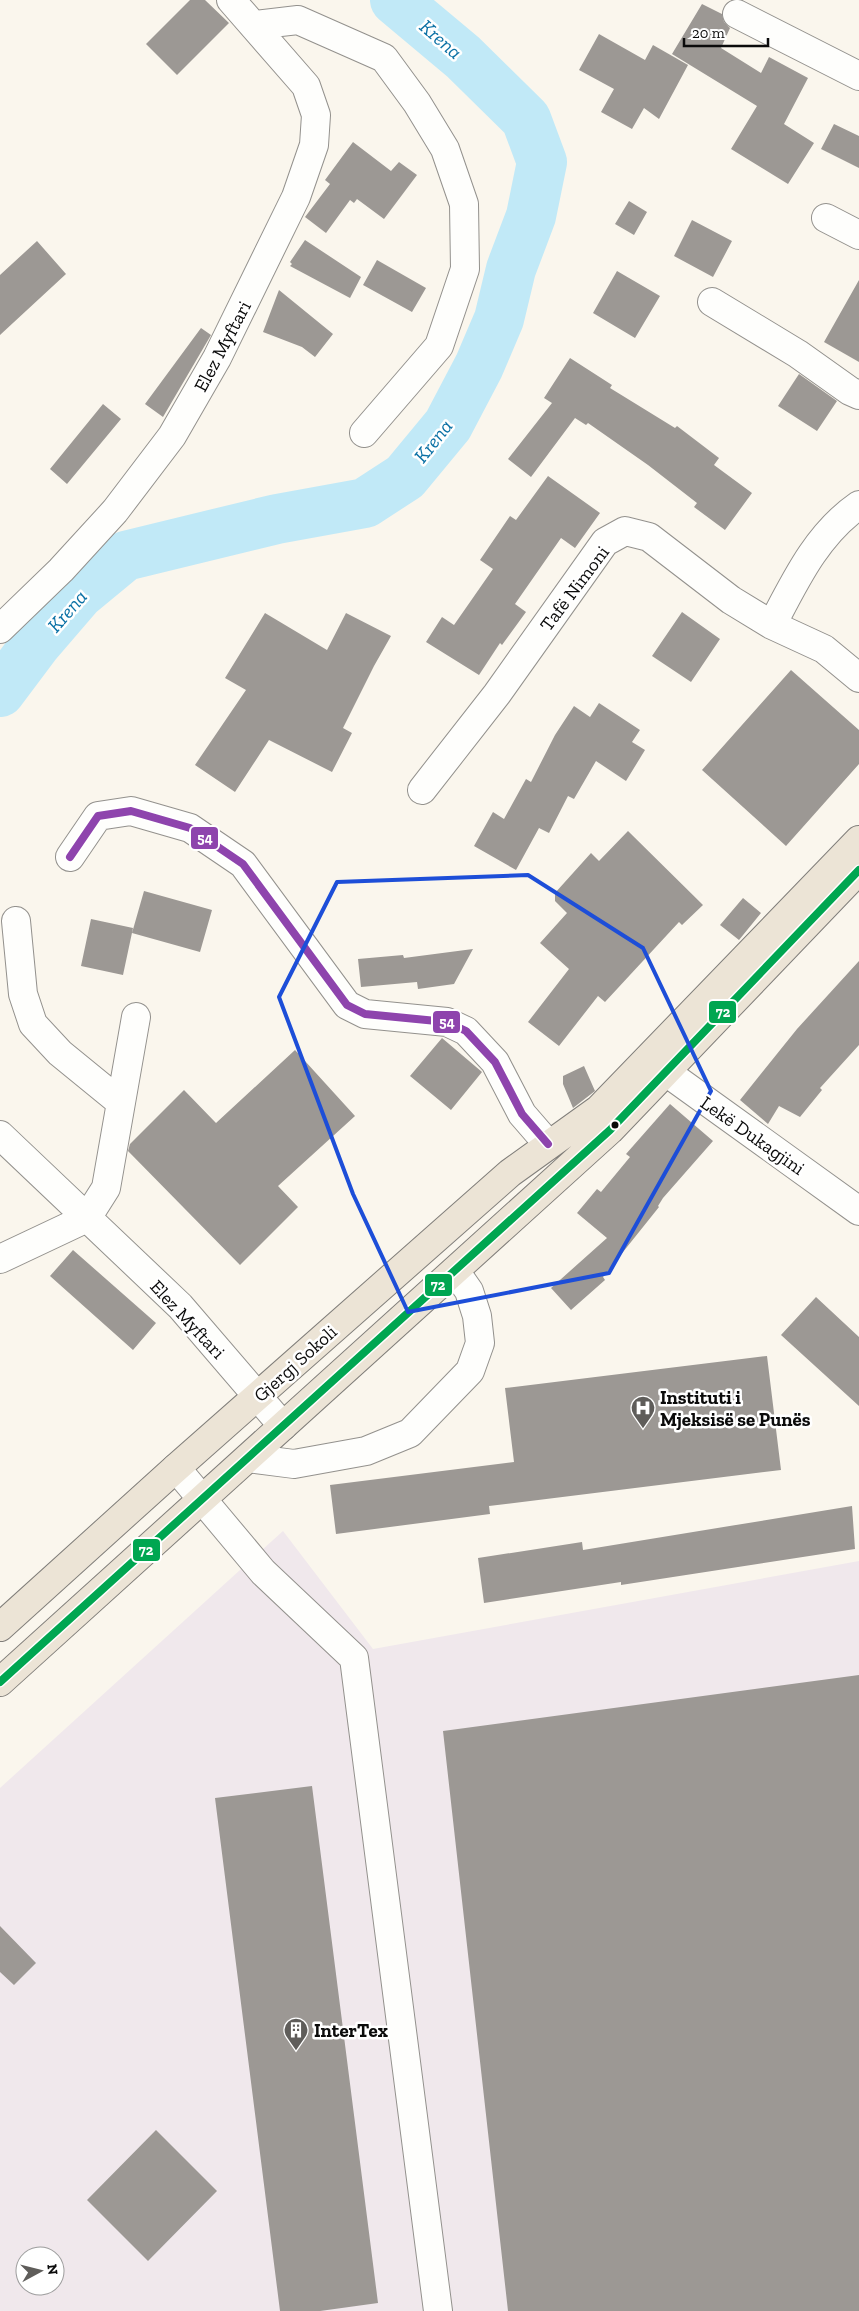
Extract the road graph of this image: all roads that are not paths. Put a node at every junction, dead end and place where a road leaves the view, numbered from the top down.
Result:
1 (231, 0) edge
2 (737, 14) dead end
3 (254, 26) junction
4 (859, 76) edge
5 (826, 218) dead end
6 (859, 235) edge
7 (712, 302) dead end
8 (859, 395) edge
9 (364, 433) dead end
10 (859, 505) edge
11 (772, 624) junction
12 (0, 629) edge
13 (859, 678) edge
14 (422, 790) dead end
15 (859, 840) edge
16 (70, 857) dead end
17 (859, 870) edge
18 (16, 921) dead end
19 (136, 1017) dead end
20 (656, 1066) junction
21 (120, 1102) junction
22 (605, 1120) junction
23 (0, 1135) edge
24 (548, 1144) junction
25 (859, 1211) edge
26 (87, 1218) junction
27 (0, 1259) edge
28 (455, 1271) junction
29 (257, 1397) junction
30 (284, 1426) junction
31 (248, 1458) junction
32 (176, 1468) junction
33 (201, 1500) junction
34 (0, 1627) edge
35 (0, 1682) edge
36 (438, 2311) edge

1 - 3 street, Elez Myftari
2 - 4 street
3 - 9 street
3 - 12 street, Elez Myftari
5 - 6 street
7 - 8 street
10 - 11 street
11 - 13 street, Tafë Nimoni
11 - 14 street, Tafë Nimoni
15 - 20 main road
16 - 24 street
17 - 20 main road
18 - 21 street
19 - 21 street
20 - 22 main road
20 - 25 street, Lekë Dukagjini
21 - 26 street
22 - 24 main road, Gjergj Sokoli
22 - 28 main road, Gjergj Sokoli
23 - 26 street, Elez Myftari
24 - 29 main road, Gjergj Sokoli
26 - 27 street
26 - 29 street, Elez Myftari
28 - 30 main road, Gjergj Sokoli
28 - 31 street
29 - 30 street, Elez Myftari
29 - 32 main road, Gjergj Sokoli
30 - 31 main road, Gjergj Sokoli
31 - 33 main road, Gjergj Sokoli
32 - 33 street
32 - 34 main road, Gjergj Sokoli
33 - 35 main road, Gjergj Sokoli
33 - 36 street

